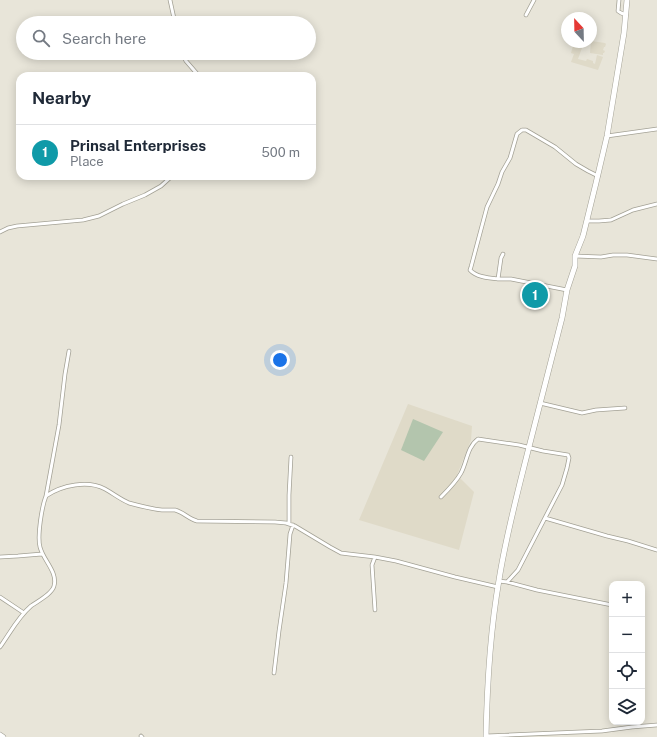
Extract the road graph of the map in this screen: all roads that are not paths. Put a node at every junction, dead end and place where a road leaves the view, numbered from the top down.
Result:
1 (170, 0) edge
2 (534, 0) edge
3 (619, 0) edge
4 (628, 0) edge
5 (526, 15) dead end
6 (626, 15) junction
7 (173, 16) edge
8 (186, 60) edge
9 (196, 72) edge
10 (657, 129) edge
11 (607, 136) junction
12 (598, 176) junction
13 (168, 180) edge
14 (657, 204) edge
15 (587, 220) junction
16 (0, 232) edge
17 (503, 254) dead end
18 (575, 256) junction
19 (657, 259) edge
20 (498, 279) junction
21 (567, 290) junction
22 (69, 351) dead end
23 (540, 402) junction
24 (625, 408) dead end
25 (529, 447) junction
26 (291, 457) dead end
27 (46, 496) junction
28 (440, 497) dead end
29 (545, 518) junction
30 (291, 524) junction
31 (657, 550) edge
32 (42, 554) junction
33 (0, 557) edge
34 (375, 557) junction
35 (499, 581) junction
36 (507, 582) junction
37 (498, 587) junction
38 (0, 597) edge
39 (609, 604) edge
40 (375, 610) dead end
41 (24, 612) junction
42 (0, 647) edge
43 (274, 673) dead end
44 (657, 725) edge
45 (0, 735) edge
46 (486, 736) edge
47 (3, 737) edge

1 - 7 street
2 - 5 street
3 - 6 street
4 - 6 highway
6 - 11 highway
8 - 9 street
10 - 11 street
11 - 12 highway
12 - 15 highway
12 - 20 street
13 - 16 street
14 - 15 street
15 - 18 highway
17 - 20 street
18 - 19 street
18 - 21 highway
20 - 21 street
21 - 23 highway
22 - 27 street
23 - 24 street
23 - 25 highway
25 - 28 street
25 - 29 street
25 - 35 highway
26 - 30 street
27 - 30 street
27 - 32 street
29 - 31 street
29 - 36 street
30 - 34 street
30 - 43 street
32 - 33 street
32 - 41 street
34 - 37 street
34 - 40 street
35 - 36 street
35 - 37 highway
36 - 39 street
37 - 46 highway
38 - 41 street
41 - 42 street
44 - 46 street
45 - 47 highway

